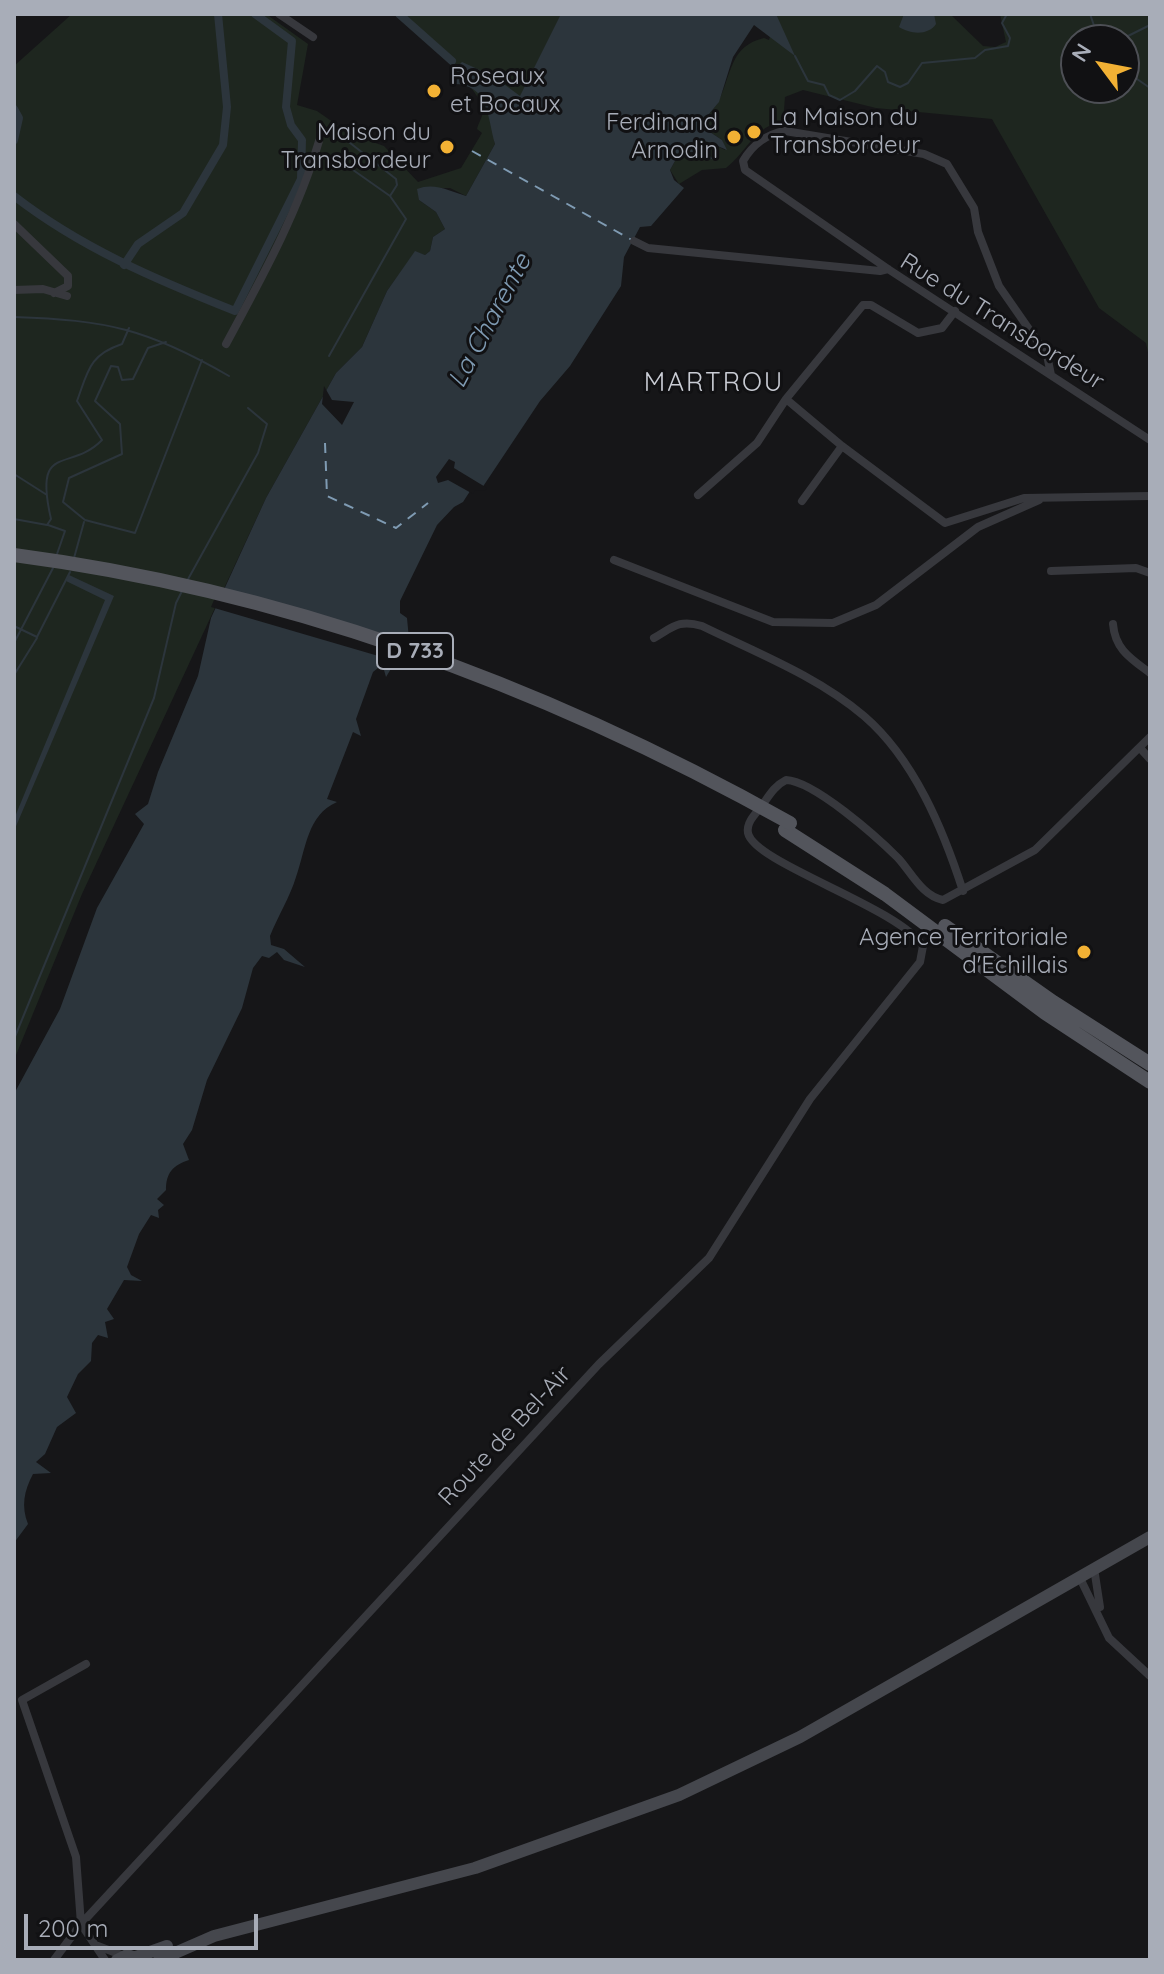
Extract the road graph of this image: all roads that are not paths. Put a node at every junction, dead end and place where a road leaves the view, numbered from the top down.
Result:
1 (279, 14) edge
2 (313, 37) dead end
3 (319, 141) dead end
4 (14, 224) edge
5 (634, 241) dead end
6 (888, 269) junction
7 (14, 290) edge
8 (54, 293) junction
9 (67, 296) dead end
10 (955, 311) junction
11 (226, 344) dead end
12 (1051, 375) junction
13 (786, 399) junction
14 (1150, 440) edge
15 (842, 446) junction
16 (698, 495) dead end
17 (1150, 496) edge
18 (1039, 500) junction
19 (802, 501) dead end
20 (14, 555) edge
21 (614, 560) dead end
22 (14, 564) edge
23 (1051, 571) dead end
24 (1150, 573) edge
25 (1113, 624) dead end
26 (654, 638) dead end
27 (1150, 673) edge
28 (1150, 737) edge
29 (1140, 748) junction
30 (1150, 759) edge
31 (788, 827) junction
32 (963, 891) junction
33 (1150, 1064) edge
34 (1150, 1082) edge
35 (1150, 1537) edge
36 (1094, 1568) junction
37 (1079, 1576) junction
38 (1101, 1620) junction
39 (86, 1664) dead end
40 (1150, 1676) edge
41 (294, 1914) junction
42 (81, 1924) junction
43 (97, 1945) junction
44 (129, 1958) edge
45 (54, 1960) edge
46 (105, 1960) edge
47 (159, 1960) edge

1 - 2 street
3 - 11 street
4 - 8 street
5 - 6 street, Rue du Transbordeur
6 - 10 street, Rue du Transbordeur
6 - 12 street
7 - 8 street
8 - 9 street
10 - 12 street, Rue du Transbordeur
10 - 13 street
12 - 14 street, Rue du Transbordeur
13 - 15 street
13 - 16 street
15 - 18 street
15 - 19 street
17 - 18 street
18 - 21 street
20 - 31 main road, D 733, bridge
22 - 31 main road, D 733
23 - 24 street
25 - 27 street
26 - 32 street
28 - 29 street
29 - 30 street
29 - 32 street
31 - 33 main road, D 733
31 - 34 main road, D 733
32 - 42 street, Route de Bel-Air
35 - 36 main road
36 - 37 main road
36 - 38 street
37 - 38 street
37 - 41 main road
38 - 40 street
39 - 42 street
41 - 44 main road
41 - 47 main road
42 - 43 street
42 - 45 street, Route de Bel-Air
43 - 44 street
43 - 46 street

